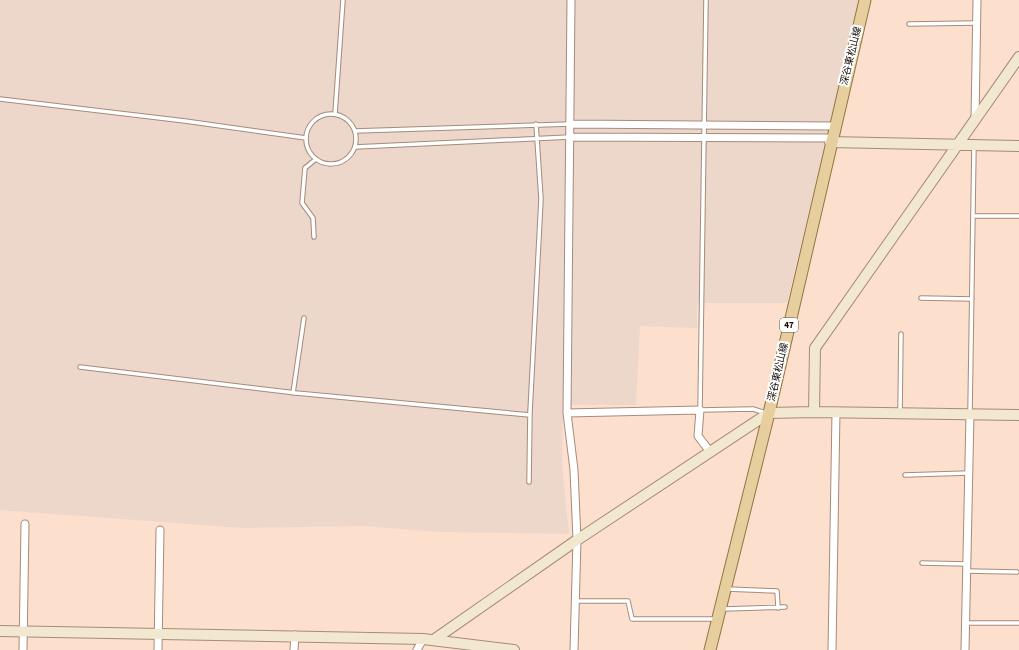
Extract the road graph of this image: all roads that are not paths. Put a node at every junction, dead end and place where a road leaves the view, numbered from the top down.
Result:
1 (343, 0) edge
2 (571, 0) edge
3 (706, 0) edge
4 (865, 0) edge
5 (977, 0) edge
6 (910, 24) dead end
7 (976, 24) junction
8 (1019, 57) edge
9 (0, 99) edge
10 (335, 114) junction
11 (975, 120) junction
12 (536, 124) junction
13 (570, 124) junction
14 (704, 125) junction
15 (834, 126) junction
16 (355, 131) junction
17 (570, 137) junction
18 (306, 138) junction
19 (537, 138) junction
20 (704, 139) junction
21 (831, 140) junction
22 (958, 144) junction
23 (974, 144) junction
24 (1019, 146) edge
25 (354, 147) junction
26 (316, 159) junction
27 (973, 216) junction
28 (1019, 216) edge
29 (314, 237) dead end
30 (921, 298) dead end
31 (972, 299) junction
32 (304, 318) dead end
33 (902, 334) dead end
34 (80, 367) dead end
35 (293, 392) junction
36 (700, 410) junction
37 (814, 412) junction
38 (836, 412) junction
39 (567, 413) junction
40 (900, 413) junction
41 (769, 414) junction
42 (970, 414) junction
43 (530, 415) junction
44 (1019, 415) edge
45 (711, 453) junction
46 (969, 473) junction
47 (905, 475) dead end
48 (529, 482) dead end
49 (25, 524) dead end
50 (160, 530) dead end
51 (577, 540) junction
52 (922, 563) dead end
53 (966, 567) junction
54 (1017, 572) dead end
55 (725, 589) junction
56 (576, 601) junction
57 (786, 607) dead end
58 (778, 608) junction
59 (719, 614) junction
60 (965, 623) junction
61 (1019, 624) edge
62 (0, 631) edge
63 (23, 631) junction
64 (159, 633) junction
65 (295, 635) junction
66 (423, 639) junction
67 (435, 639) junction
68 (457, 646) edge
69 (23, 650) edge
70 (158, 650) edge
71 (294, 650) edge
72 (416, 650) edge
73 (514, 650) edge
74 (574, 650) edge
75 (710, 650) edge
76 (832, 650) edge
77 (965, 650) edge

1 - 10 lane
2 - 13 street
3 - 14 lane
4 - 15 main road, 深谷東松山線 / 47
5 - 7 street
6 - 7 lane
7 - 11 street
8 - 11 street
9 - 18 lane
10 - 16 lane
10 - 18 lane
11 - 22 street
12 - 13 lane
12 - 16 lane
12 - 19 lane
13 - 14 street
13 - 17 street
14 - 15 street
14 - 20 lane
15 - 21 main road, 深谷東松山線 / 47
16 - 25 lane
17 - 19 lane
17 - 20 street
17 - 39 street
18 - 26 lane
19 - 25 lane
19 - 43 lane
20 - 21 street
20 - 36 lane
21 - 22 street
21 - 41 main road, 深谷東松山線 / 47
22 - 23 street
22 - 37 street
23 - 24 street
23 - 27 lane
25 - 26 lane
26 - 29 lane
27 - 28 lane
27 - 31 lane
30 - 31 lane
31 - 42 lane
32 - 35 lane
33 - 40 lane
34 - 35 lane
35 - 43 lane
36 - 39 street
36 - 41 lane
36 - 45 street
37 - 38 street
37 - 41 street
38 - 40 street
38 - 76 street
39 - 51 street
40 - 42 street
41 - 45 street
41 - 55 main road, 深谷東松山線 / 47
42 - 44 street
42 - 46 street
43 - 48 lane
45 - 51 street
46 - 47 lane
46 - 53 street
49 - 63 street
50 - 64 street
51 - 56 street
51 - 67 street
52 - 53 lane
53 - 54 lane
53 - 60 street
55 - 58 lane
55 - 59 main road, 深谷東松山線 / 47
56 - 59 lane
56 - 74 street
57 - 58 lane
58 - 59 lane
59 - 75 main road, 深谷東松山線 / 47
60 - 61 lane
60 - 77 street
62 - 63 street
63 - 64 street
63 - 69 street
64 - 65 street
64 - 70 street
65 - 66 street
65 - 71 street
66 - 67 street
66 - 72 street
67 - 68 street
68 - 73 street

